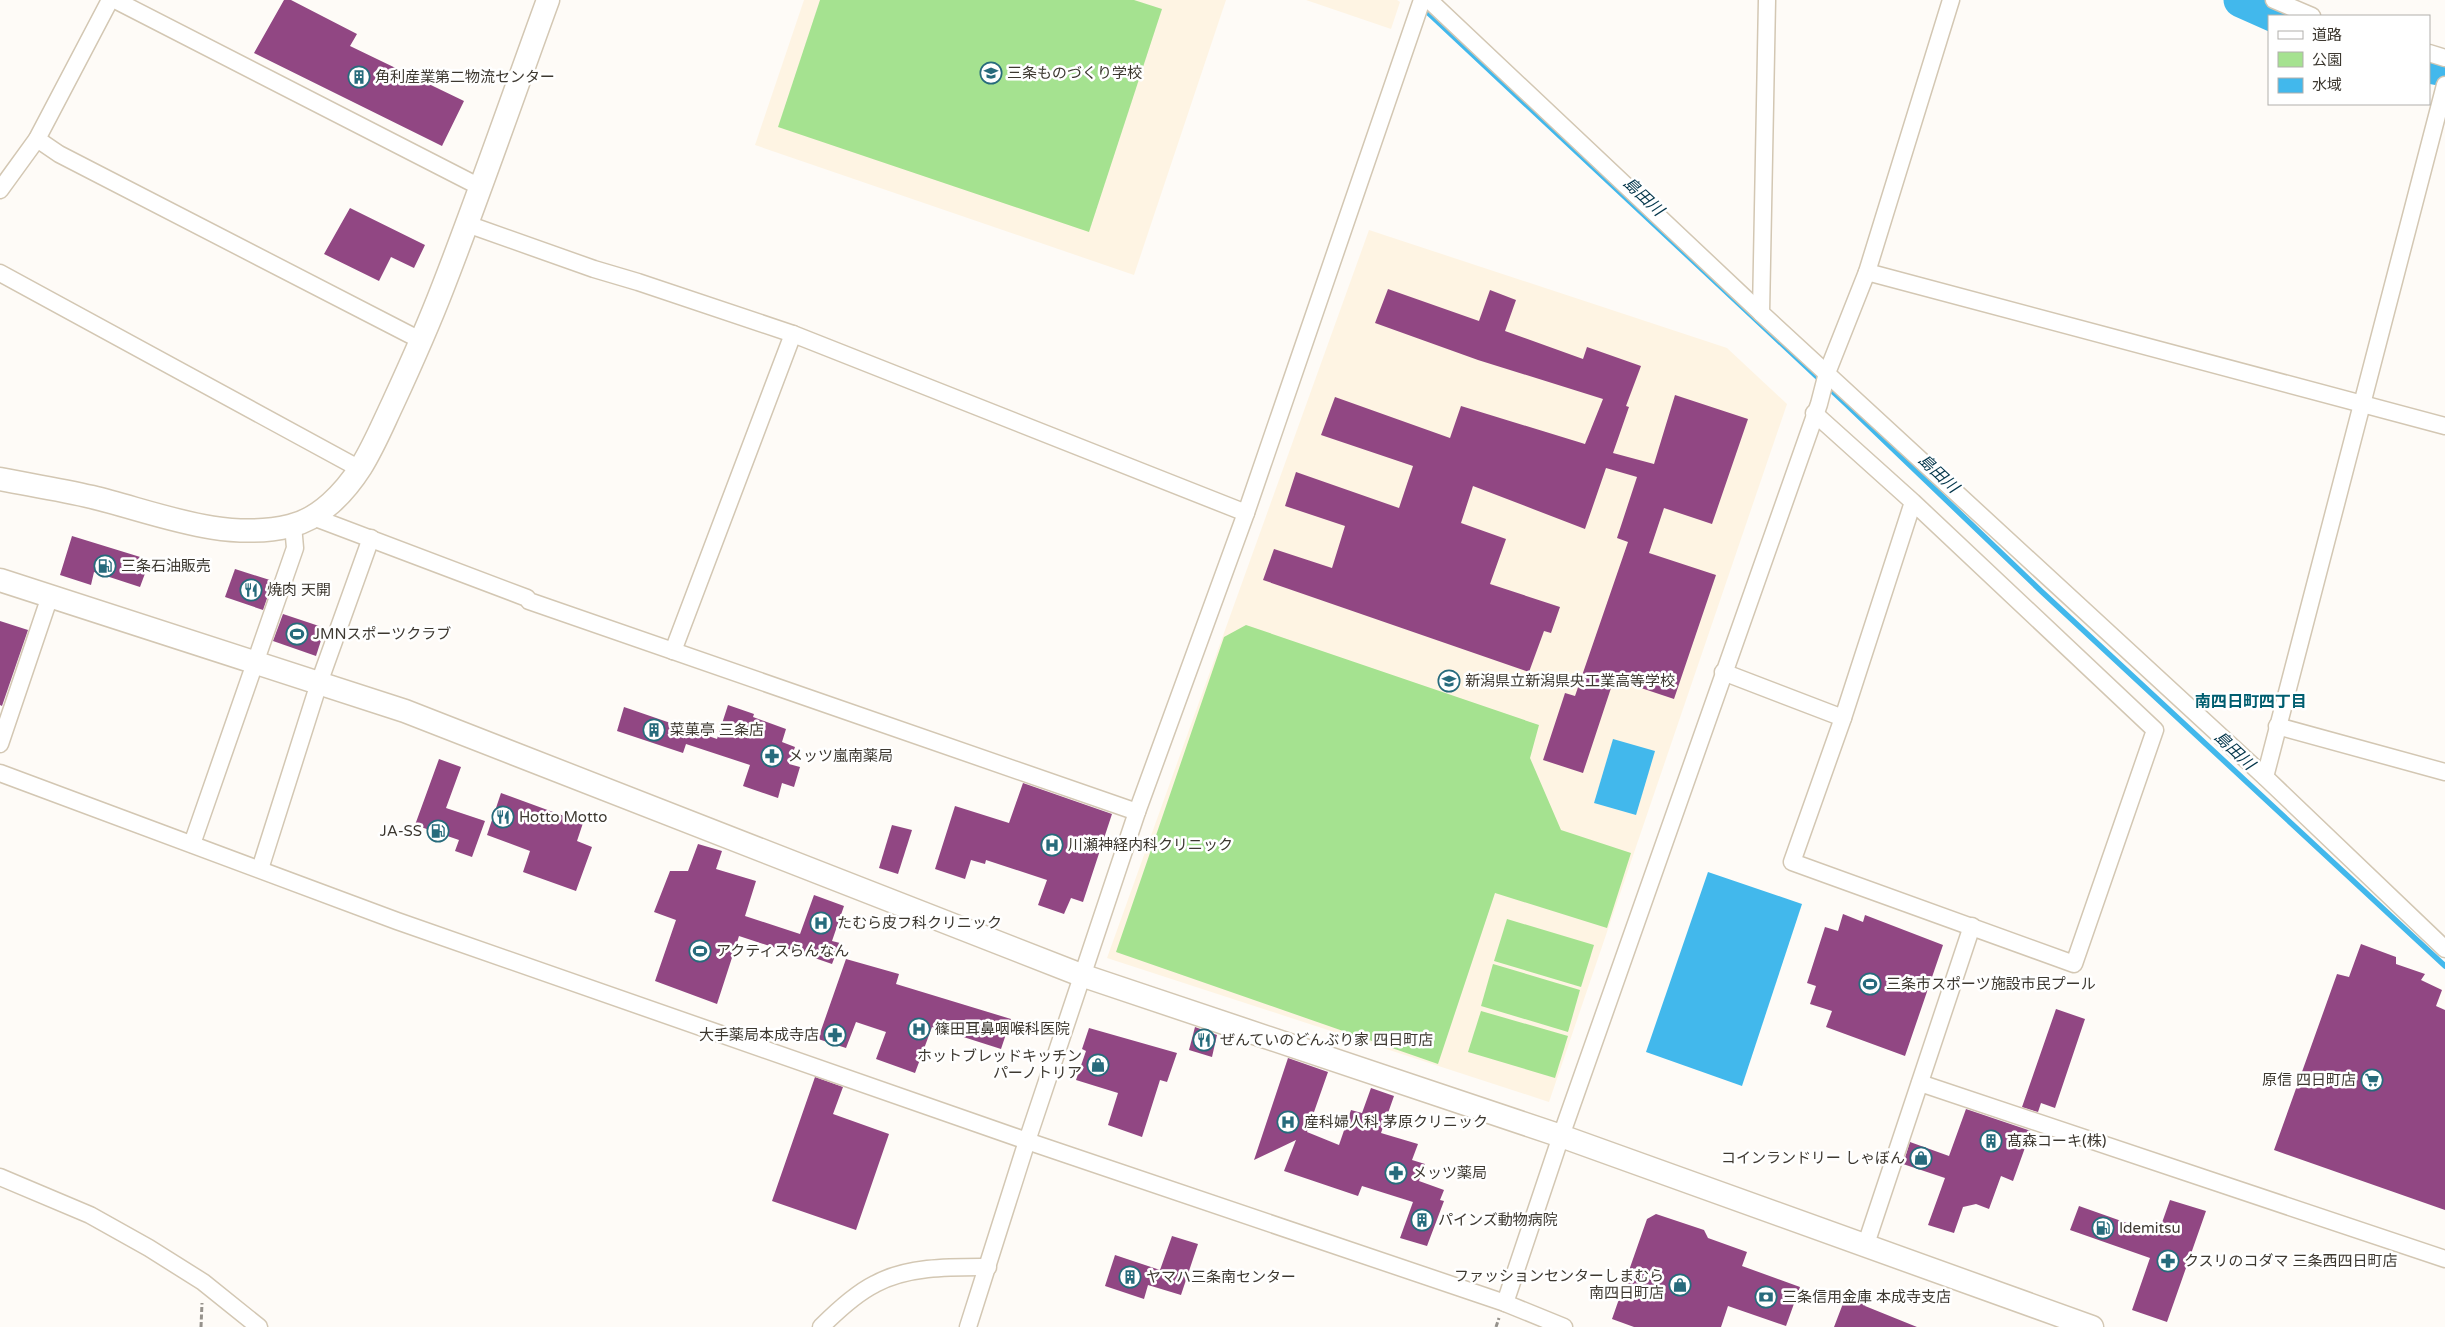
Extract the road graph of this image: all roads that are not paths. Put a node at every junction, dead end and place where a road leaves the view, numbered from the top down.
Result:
1 (110, 0) edge
2 (115, 0) edge
3 (548, 0) edge
4 (1422, 0) edge
5 (1429, 0) edge
6 (1767, 0) edge
7 (1951, 0) edge
8 (2274, 0) edge
9 (2310, 15) edge
10 (2430, 53) edge
11 (2445, 58) edge
12 (2445, 85) edge
13 (37, 139) junction
14 (480, 187) junction
15 (0, 190) edge
16 (467, 224) junction
17 (1866, 272) junction
18 (0, 273) edge
19 (1761, 313) junction
20 (793, 334) junction
21 (422, 341) junction
22 (1827, 373) junction
23 (2361, 404) junction
24 (1814, 413) junction
25 (2445, 426) edge
26 (360, 469) junction
27 (0, 478) edge
28 (1913, 502) junction
29 (1246, 513) junction
30 (303, 521) junction
31 (372, 538) junction
32 (0, 580) edge
33 (50, 596) junction
34 (673, 652) junction
35 (256, 662) junction
36 (1723, 672) junction
37 (320, 683) junction
38 (1843, 718) junction
39 (2277, 726) junction
40 (0, 744) edge
41 (2445, 772) edge
42 (0, 773) edge
43 (2266, 777) junction
44 (1137, 812) junction
45 (192, 844) junction
46 (260, 870) junction
47 (1972, 926) junction
48 (2445, 949) edge
49 (1082, 975) junction
50 (1920, 1083) junction
51 (1560, 1136) junction
52 (1027, 1141) junction
53 (0, 1177) edge
54 (1866, 1247) junction
55 (2445, 1258) edge
56 (988, 1268) junction
57 (1505, 1304) junction
58 (259, 1327) edge
59 (821, 1327) edge
60 (968, 1327) edge
61 (1564, 1327) edge
62 (2092, 1327) edge

1 - 13 street
2 - 14 street
3 - 14 street
4 - 29 street
5 - 19 street
6 - 19 street
7 - 17 street
8 - 9 street
10 - 11 street
12 - 23 street
13 - 15 street
13 - 21 street
14 - 16 street
16 - 20 street
16 - 21 street
17 - 22 street
17 - 23 street
18 - 26 street
19 - 22 street
20 - 29 street
20 - 34 street
21 - 26 street
22 - 24 street
22 - 43 street
23 - 25 street
23 - 39 street
24 - 28 street
24 - 36 street
26 - 30 street
27 - 30 street
28 - 38 street
28 - 47 street
29 - 44 street
30 - 31 street
30 - 35 street
31 - 34 street
31 - 37 street
32 - 33 street
33 - 35 street
33 - 40 street
34 - 44 street
35 - 37 street
35 - 45 street
36 - 38 street
36 - 51 street
37 - 46 street
37 - 49 street
38 - 47 street
39 - 41 street
39 - 43 street
42 - 45 street
43 - 48 street
44 - 49 street
45 - 46 street
46 - 52 street
47 - 50 street
49 - 51 street
49 - 52 street
50 - 54 street
50 - 55 street
51 - 54 street
51 - 57 street
52 - 56 street
52 - 57 street
53 - 58 street
54 - 62 street
56 - 59 street
56 - 60 street
57 - 61 street

